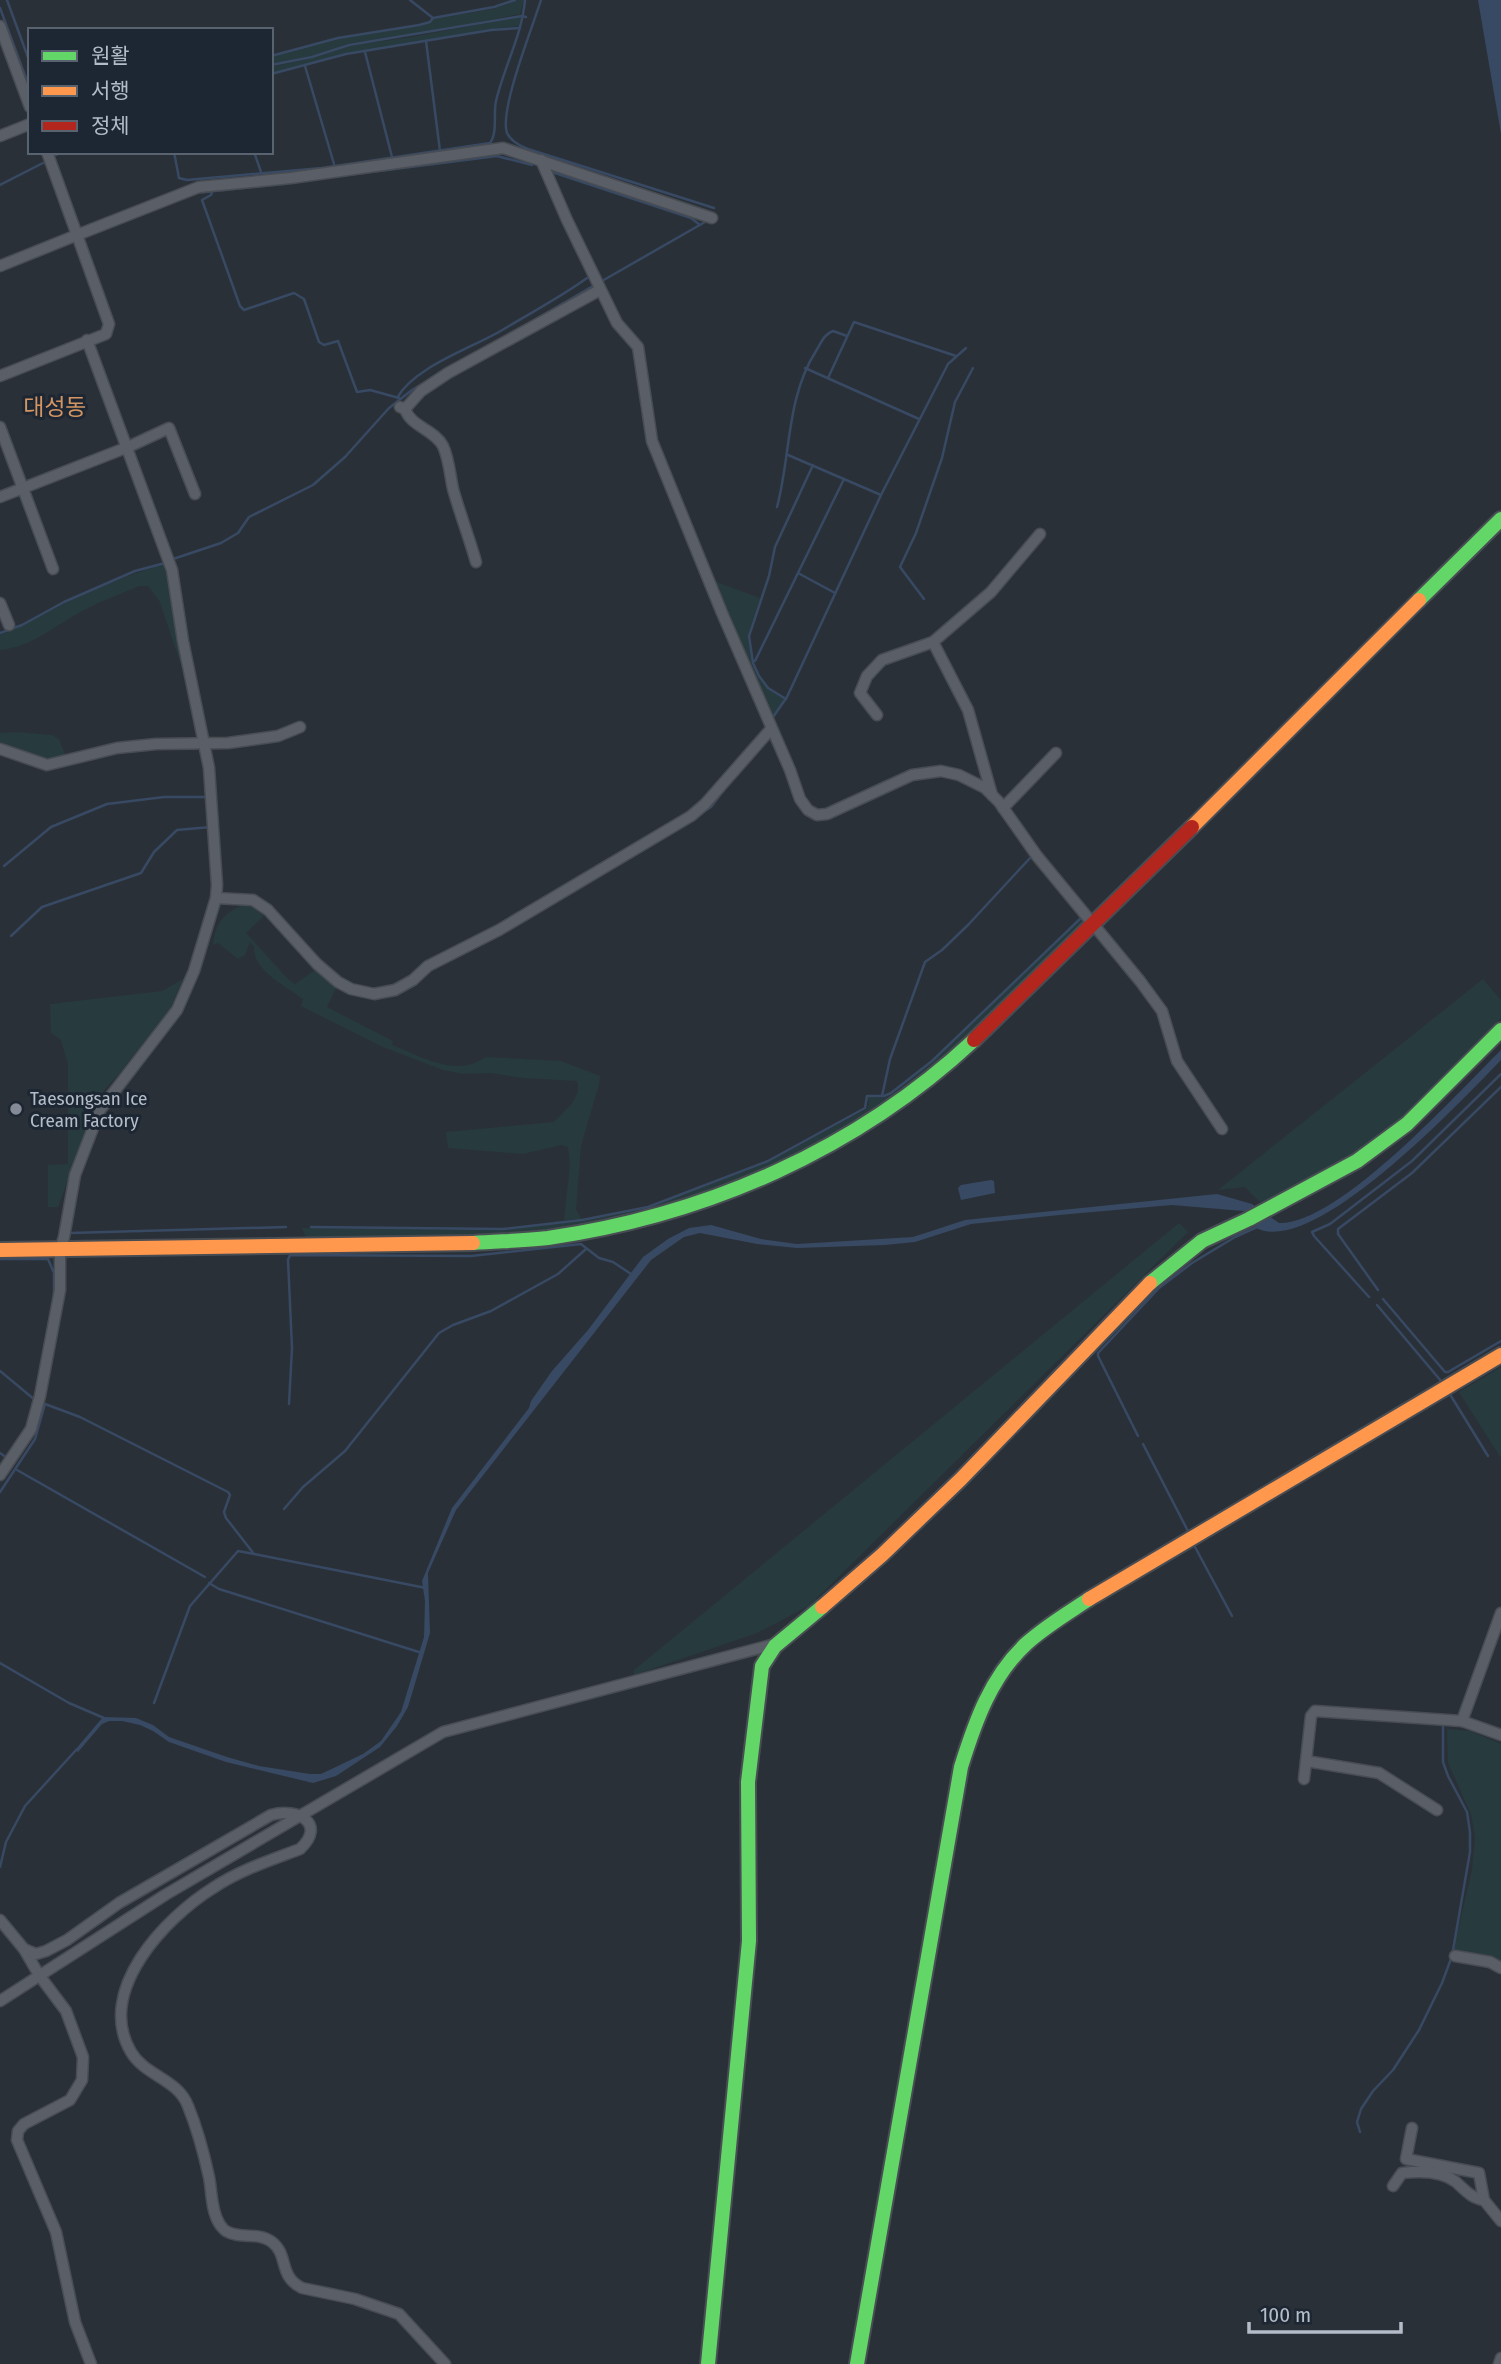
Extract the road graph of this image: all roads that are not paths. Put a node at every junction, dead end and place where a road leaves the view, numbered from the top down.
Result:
1 (0, 26) edge
2 (28, 102) edge
3 (28, 125) edge
4 (0, 136) edge
5 (48, 154) edge
6 (541, 160) junction
7 (712, 218) dead end
8 (77, 235) junction
9 (0, 266) edge
10 (600, 290) junction
11 (87, 340) junction
12 (0, 376) edge
13 (0, 426) edge
14 (128, 447) junction
15 (23, 488) junction
16 (195, 494) dead end
17 (0, 497) edge
18 (1501, 519) edge
19 (1040, 534) dead end
20 (476, 562) dead end
21 (53, 569) dead end
22 (0, 603) edge
23 (9, 625) dead end
24 (933, 642) junction
25 (877, 715) dead end
26 (300, 727) dead end
27 (771, 729) junction
28 (204, 743) junction
29 (0, 749) edge
30 (1056, 753) dead end
31 (992, 796) junction
32 (1003, 808) junction
33 (216, 898) junction
34 (1093, 924) junction
35 (1501, 1030) edge
36 (1222, 1129) dead end
37 (0, 1250) edge
38 (60, 1250) junction
39 (1501, 1354) edge
40 (0, 1475) edge
41 (1501, 1613) edge
42 (775, 1644) junction
43 (1462, 1721) junction
44 (1501, 1735) edge
45 (1306, 1761) junction
46 (1304, 1779) dead end
47 (1437, 1810) dead end
48 (302, 1816) junction
49 (0, 1920) edge
50 (24, 1949) junction
51 (1455, 1956) dead end
52 (1501, 1968) edge
53 (39, 1975) junction
54 (0, 2001) edge
55 (1412, 2128) dead end
56 (1393, 2186) dead end
57 (1483, 2200) junction
58 (1501, 2221) edge
59 (1501, 2358) edge
60 (91, 2364) edge
61 (445, 2364) edge
62 (708, 2364) edge
63 (857, 2364) edge
64 (1499, 2364) edge

1 - 2 street
3 - 4 street
5 - 8 street
6 - 7 street
6 - 8 street
6 - 10 street
8 - 9 street
8 - 11 street
10 - 20 street
10 - 27 street
11 - 12 street
11 - 14 street
13 - 15 street
14 - 15 street
14 - 16 street
14 - 28 street
15 - 17 street
15 - 21 street
18 - 34 street
19 - 24 street
22 - 23 street
24 - 25 street
24 - 31 street
26 - 28 street
27 - 31 street
27 - 33 street
28 - 29 street
28 - 33 street
30 - 32 street
31 - 32 street
32 - 34 street
33 - 38 street
34 - 36 street
34 - 38 street
35 - 42 street
37 - 38 street
38 - 40 street
39 - 63 street
41 - 43 street
42 - 48 street
42 - 62 street
43 - 44 street
43 - 45 street
45 - 46 street
45 - 47 street
48 - 50 street
48 - 53 street
48 - 61 street
49 - 50 street
50 - 53 street
51 - 52 street
53 - 54 street
53 - 60 street
55 - 57 street
56 - 57 street
57 - 58 street
59 - 64 street

